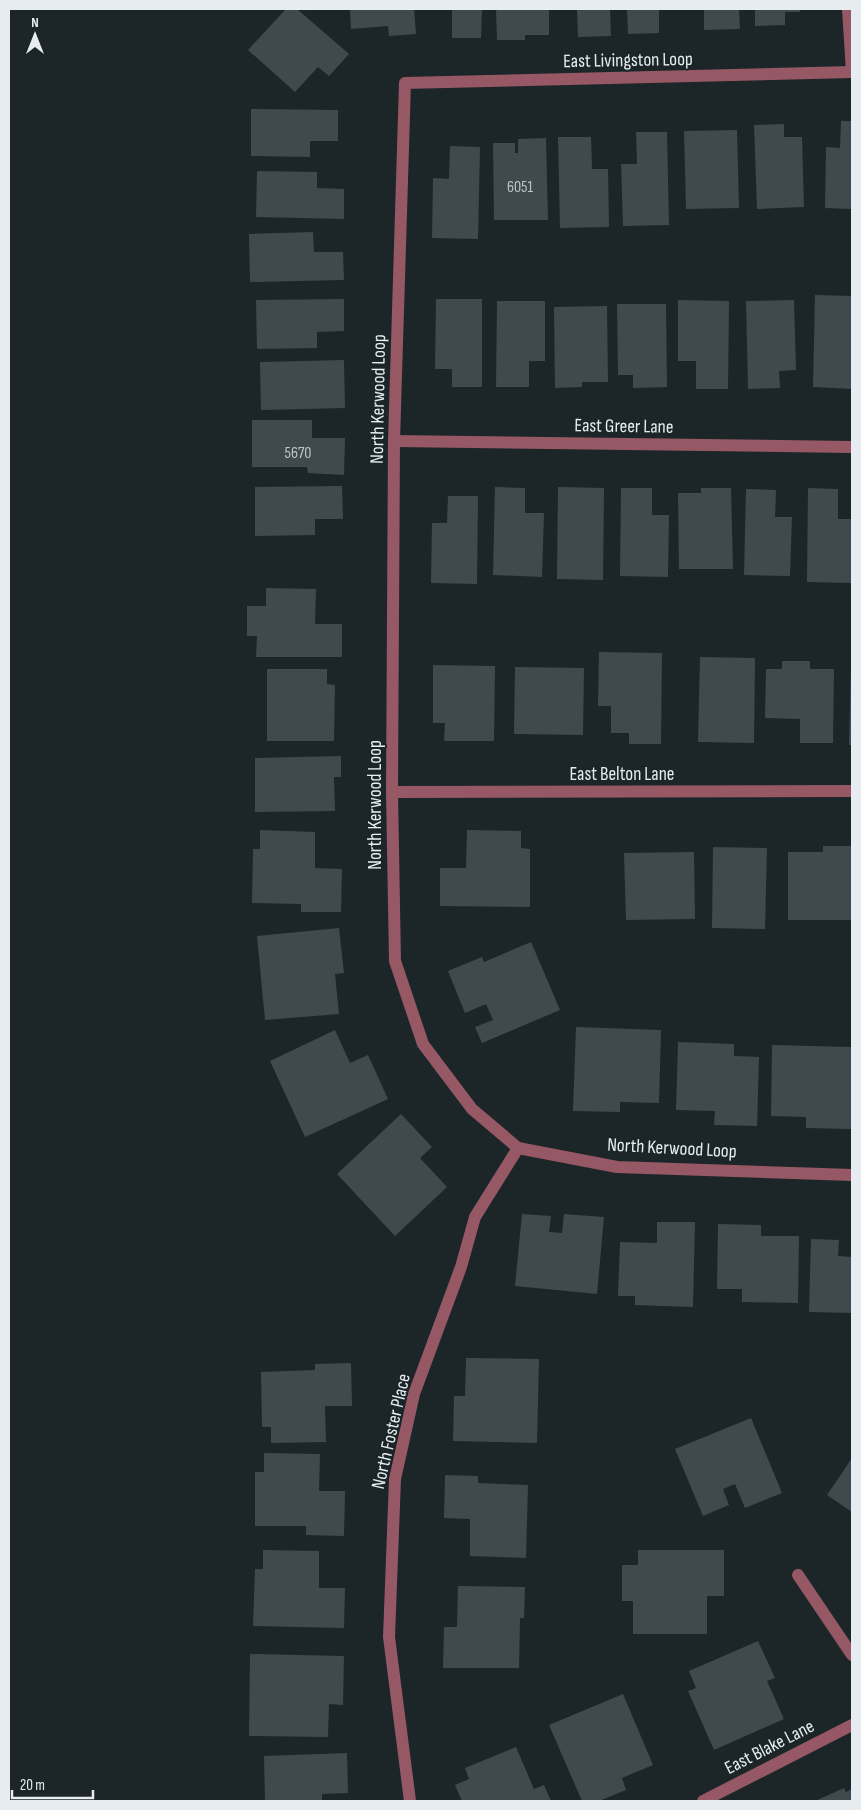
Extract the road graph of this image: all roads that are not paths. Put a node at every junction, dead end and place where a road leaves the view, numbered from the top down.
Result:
1 (848, 9) edge
2 (852, 72) edge
3 (405, 83) joint
4 (394, 441) junction
5 (852, 448) edge
6 (852, 791) edge
7 (392, 792) junction
8 (518, 1148) junction
9 (852, 1174) edge
10 (798, 1575) dead end
11 (852, 1655) edge
12 (852, 1725) edge
13 (410, 1801) edge
14 (703, 1801) edge

1 - 2 street
2 - 3 street, East Livingston Loop
3 - 4 street, North Kerwood Loop
4 - 5 street, East Greer Lane
4 - 7 street, North Kerwood Loop
6 - 7 street, East Belton Lane
7 - 8 street, North Kerwood Loop
8 - 9 street, North Kerwood Loop
8 - 13 street, North Foster Place
10 - 11 street
12 - 14 street, East Blake Lane

